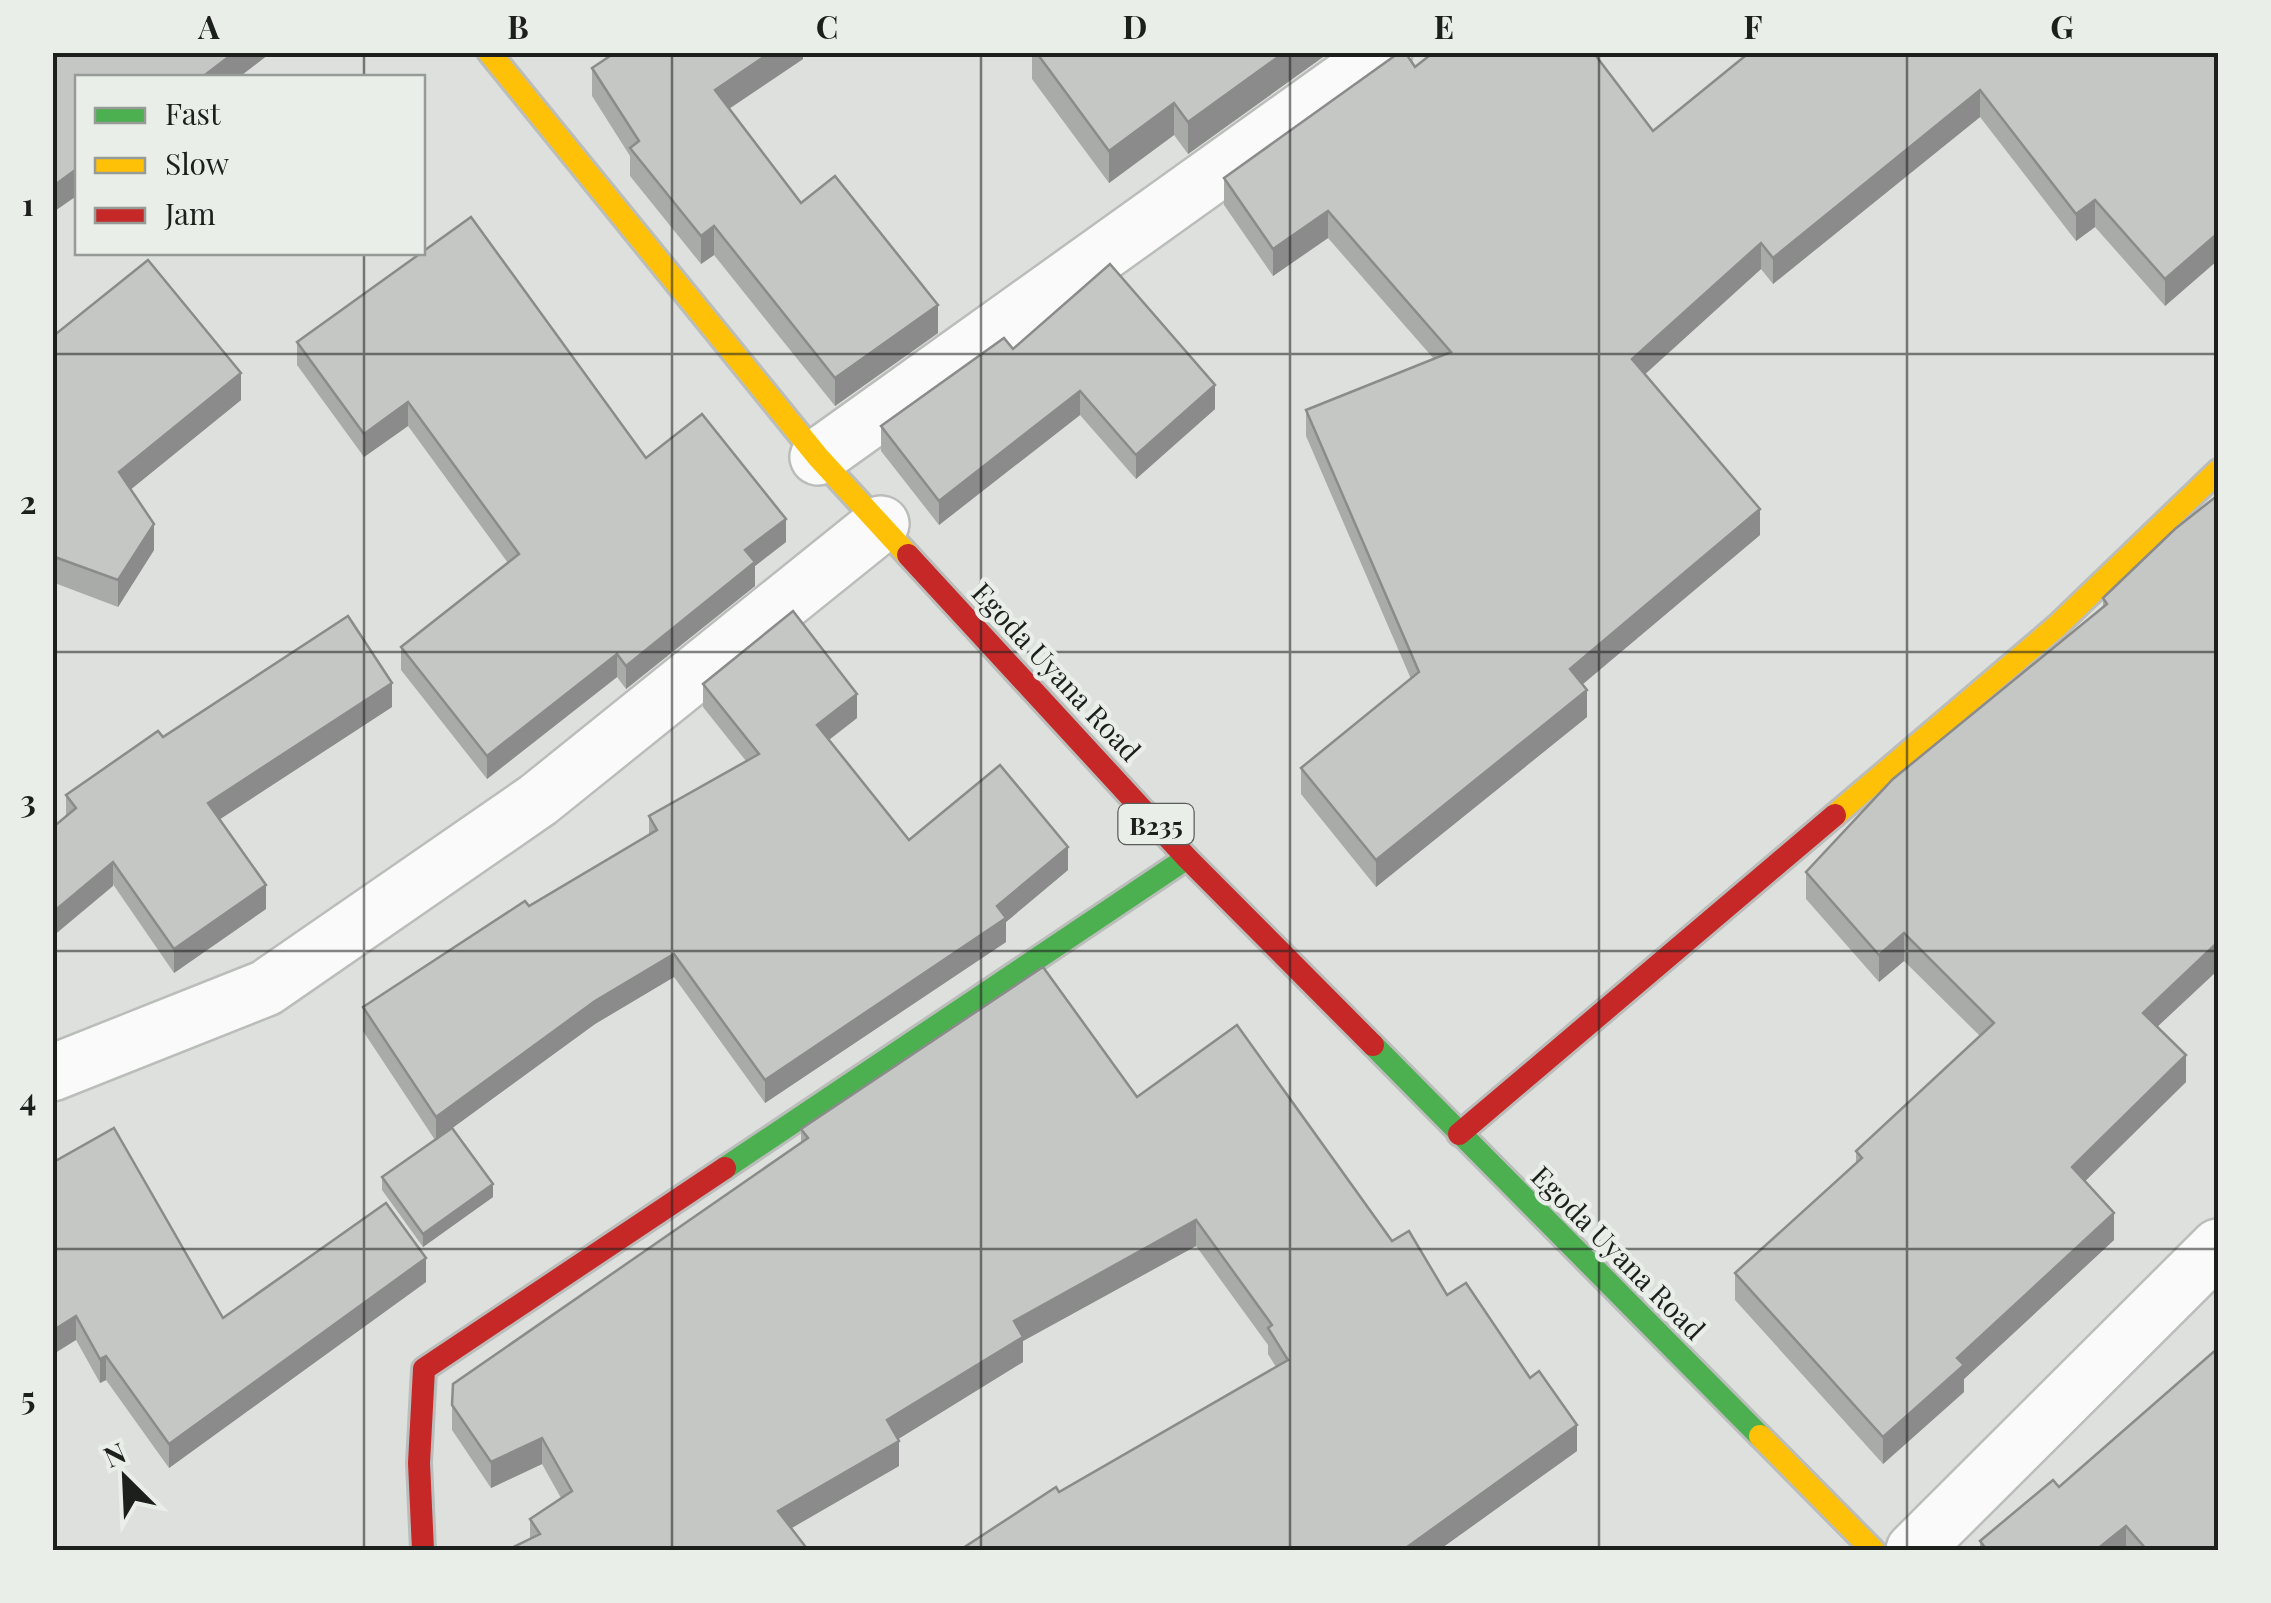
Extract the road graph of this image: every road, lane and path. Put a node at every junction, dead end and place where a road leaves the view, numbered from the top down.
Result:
1 (489, 52) edge
2 (1384, 52) edge
3 (818, 457) junction
4 (2218, 471) edge
5 (881, 524) junction
6 (1187, 858) junction
7 (52, 1073) edge
8 (1459, 1134) junction
9 (2218, 1247) edge
10 (423, 1550) edge
11 (1873, 1550) edge
12 (1914, 1550) edge

1 - 3 street, Egoda Uyana Road / B235
2 - 3 street
3 - 5 street, Egoda Uyana Road / B235
4 - 8 street
5 - 6 street, Egoda Uyana Road / B235
5 - 7 street
6 - 8 street, Egoda Uyana Road / B235
6 - 10 street
8 - 11 street, Egoda Uyana Road / B235
9 - 12 street

